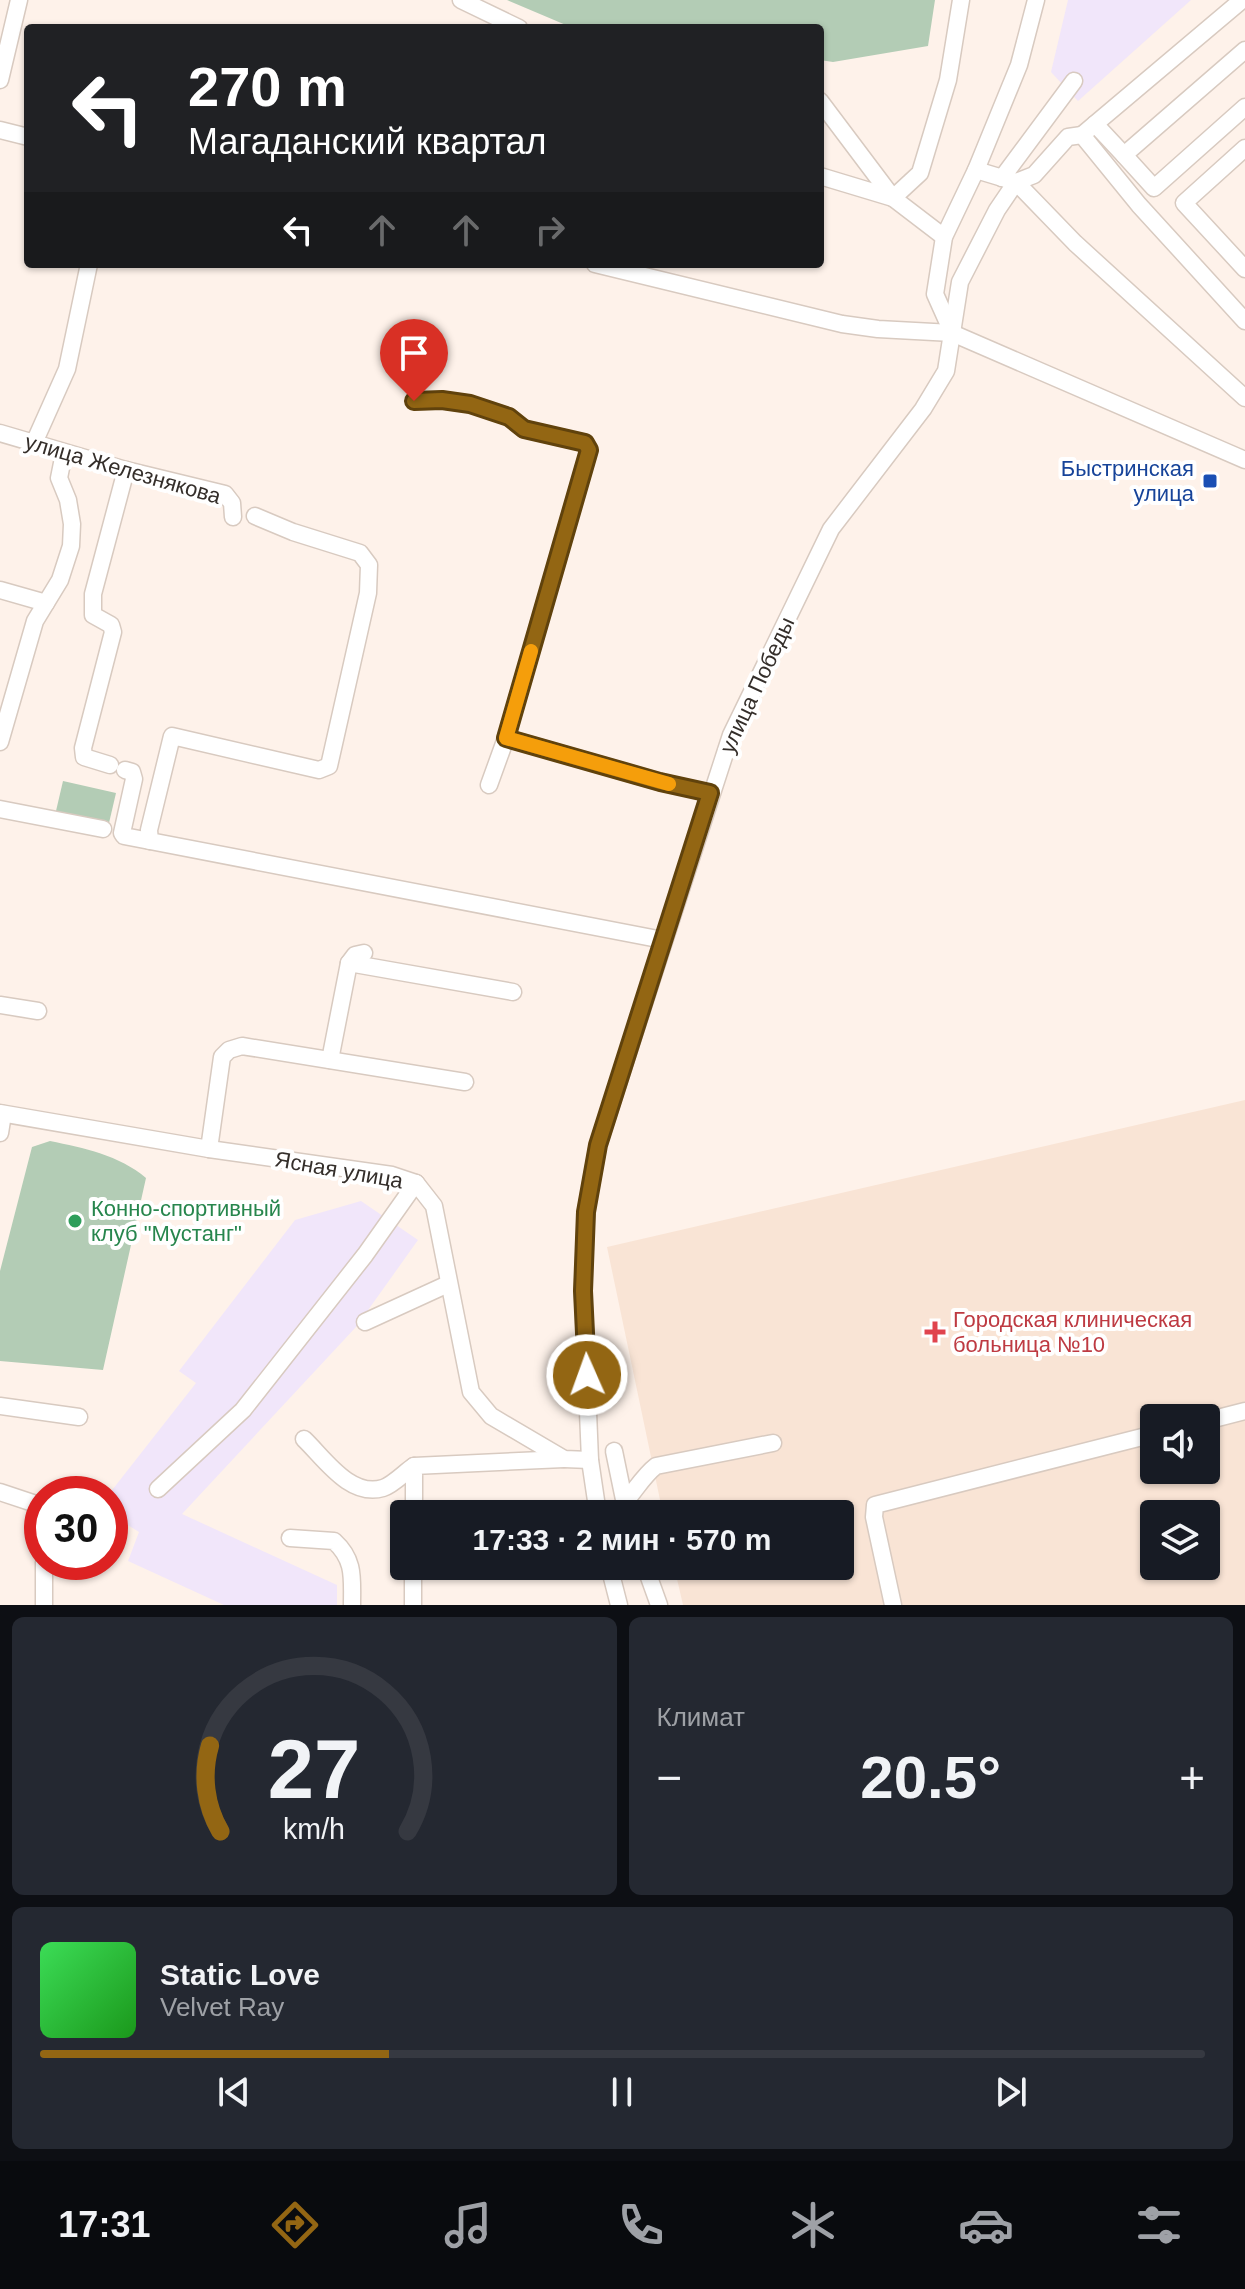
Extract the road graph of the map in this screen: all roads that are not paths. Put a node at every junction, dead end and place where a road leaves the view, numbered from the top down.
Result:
1 (19, 0) edge
2 (461, 0) edge
3 (961, 0) edge
4 (1036, 0) edge
5 (1242, 0) edge
6 (511, 24) edge
7 (1245, 50) edge
8 (0, 80) edge
9 (1074, 81) dead end
10 (824, 106) edge
11 (1245, 107) edge
12 (0, 130) edge
13 (1089, 130) junction
14 (24, 136) edge
15 (1245, 148) edge
16 (1124, 155) junction
17 (976, 170) junction
18 (824, 177) edge
19 (1009, 180) junction
20 (893, 198) junction
21 (944, 237) junction
22 (88, 268) edge
23 (611, 268) edge
24 (1245, 269) edge
25 (1245, 321) edge
26 (952, 333) junction
27 (1245, 398) edge
28 (414, 401) dead end
29 (0, 433) edge
30 (34, 443) junction
31 (64, 453) junction
32 (1245, 460) edge
33 (126, 470) junction
34 (255, 516) dead end
35 (233, 517) dead end
36 (0, 590) edge
37 (46, 603) junction
38 (506, 738) junction
39 (0, 742) edge
40 (489, 785) dead end
41 (710, 793) junction
42 (0, 809) edge
43 (103, 829) dead end
44 (150, 841) junction
45 (663, 940) junction
46 (364, 953) dead end
47 (349, 963) junction
48 (513, 992) dead end
49 (0, 1005) edge
50 (38, 1011) dead end
51 (330, 1060) junction
52 (465, 1082) dead end
53 (2, 1114) edge
54 (0, 1133) edge
55 (209, 1149) junction
56 (416, 1183) junction
57 (448, 1284) junction
58 (365, 1322) dead end
59 (0, 1406) edge
60 (1245, 1411) edge
61 (79, 1417) dead end
62 (1220, 1417) edge
63 (1140, 1438) edge
64 (304, 1439) dead end
65 (773, 1443) dead end
66 (614, 1451) dead end
67 (564, 1459) junction
68 (590, 1460) junction
69 (414, 1466) junction
70 (158, 1489) dead end
71 (0, 1492) edge
72 (24, 1500) edge
73 (414, 1500) edge
74 (596, 1500) edge
75 (624, 1500) edge
76 (631, 1500) edge
77 (290, 1538) dead end
78 (44, 1580) edge
79 (413, 1580) edge
80 (613, 1580) edge
81 (650, 1580) edge
82 (44, 1605) edge
83 (352, 1605) edge
84 (413, 1605) edge
85 (619, 1605) edge
86 (659, 1605) edge
87 (893, 1605) edge

1 - 8 street
2 - 6 street
3 - 20 street
4 - 17 street
5 - 13 street
7 - 16 street
9 - 19 street, улица Победы
10 - 20 street
11 - 16 street
12 - 14 street
13 - 16 street
13 - 19 street
13 - 25 street
15 - 24 street
17 - 19 street
17 - 21 street
18 - 20 street
19 - 26 street, улица Победы
19 - 27 street
20 - 21 street
21 - 26 street
22 - 30 street
23 - 26 street
26 - 32 street
26 - 41 street, улица Победы
28 - 38 street
29 - 30 street, улица Железнякова
30 - 31 street, улица Железнякова
31 - 33 street, улица Железнякова
31 - 37 street
33 - 35 street, улица Железнякова
33 - 44 street
34 - 44 street
36 - 37 street
37 - 39 street
38 - 40 street
38 - 41 street
41 - 45 street, улица Победы
42 - 43 street
44 - 45 street
45 - 68 street, улица Победы
46 - 47 street
47 - 48 street
47 - 51 street
49 - 50 street
51 - 52 street
51 - 55 street
53 - 54 street
53 - 55 street, Ясная улица
55 - 56 street, Ясная улица
56 - 57 street, Ясная улица
56 - 70 street
57 - 58 street
57 - 67 street, Ясная улица
59 - 61 street
60 - 62 street
63 - 87 street
64 - 69 street
65 - 76 street
66 - 75 street
67 - 68 street, Ясная улица
67 - 69 street
68 - 74 street, улица Победы
69 - 73 street
71 - 72 street
77 - 83 street
78 - 82 street
79 - 84 street
80 - 85 street
81 - 86 street

